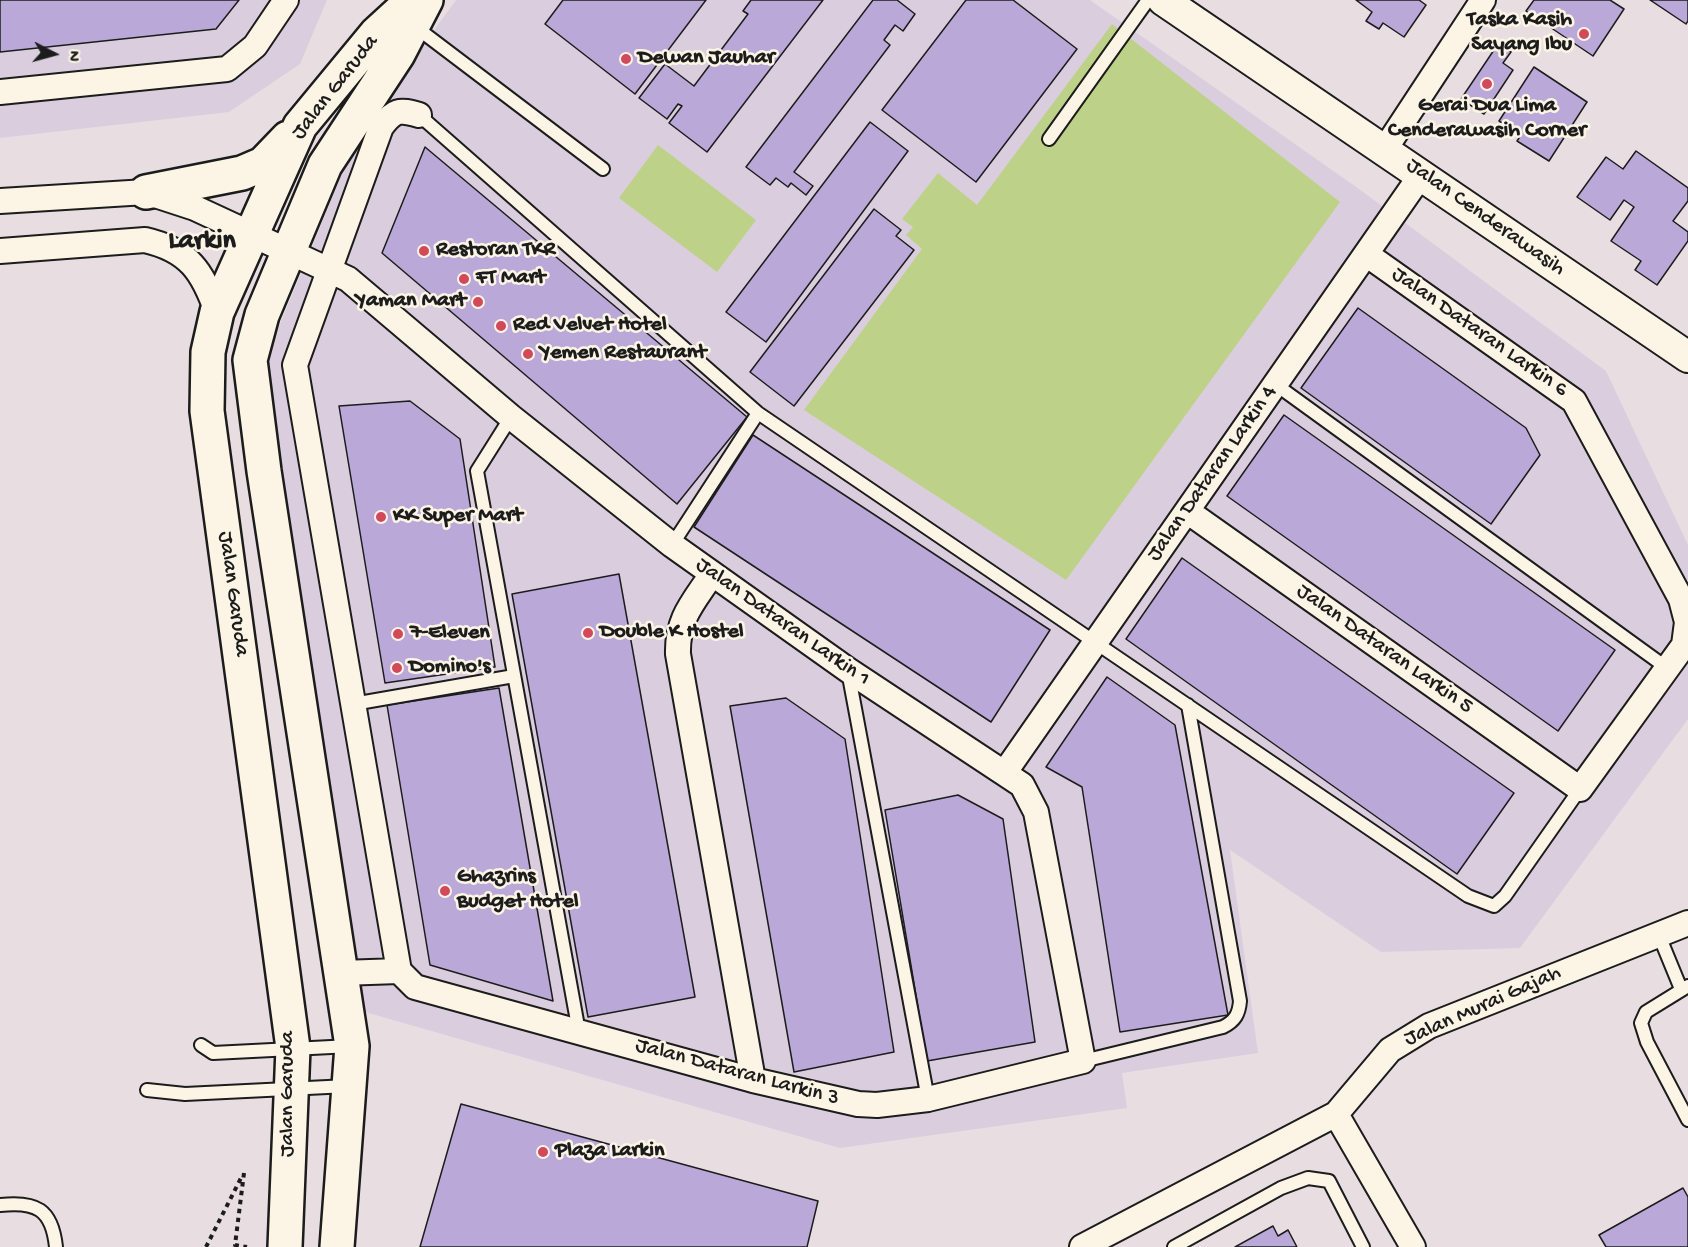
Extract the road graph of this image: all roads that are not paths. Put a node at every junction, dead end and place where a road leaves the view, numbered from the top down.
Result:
1 (286, 0) edge
2 (1148, 0) edge
3 (1163, 0) edge
4 (1483, 0) edge
5 (413, 10) edge
6 (0, 92) edge
7 (419, 115) joint
8 (300, 126) junction
9 (1050, 139) dead end
10 (1385, 149) junction
11 (603, 169) dead end
12 (1421, 175) junction
13 (146, 192) junction
14 (0, 201) edge
15 (252, 234) junction
16 (0, 250) edge
17 (290, 252) junction
18 (1366, 254) junction
19 (330, 270) junction
20 (217, 312) junction
21 (1688, 357) edge
22 (1275, 384) junction
23 (758, 413) junction
24 (511, 417) junction
25 (1187, 511) junction
26 (672, 545) junction
27 (712, 574) junction
28 (1095, 643) junction
29 (1667, 668) junction
30 (848, 670) junction
31 (514, 676) junction
32 (353, 704) junction
33 (1188, 705) junction
34 (1005, 772) junction
35 (1580, 789) junction
36 (1688, 923) edge
37 (1658, 933) junction
38 (399, 971) junction
39 (342, 973) junction
40 (1684, 988) edge
41 (579, 1032) junction
42 (201, 1045) dead end
43 (352, 1046) junction
44 (294, 1048) junction
45 (1083, 1061) junction
46 (753, 1080) junction
47 (349, 1086) junction
48 (292, 1088) junction
49 (147, 1090) dead end
50 (928, 1099) junction
51 (1336, 1114) junction
52 (1688, 1120) edge
53 (0, 1205) edge
54 (56, 1247) edge
55 (285, 1247) edge
56 (337, 1247) edge
57 (1082, 1247) edge
58 (1174, 1247) edge
59 (1363, 1247) edge
60 (1413, 1247) edge

1 - 6 street
2 - 9 lane
3 - 10 street, Jalan Cenderawasih
4 - 10 street
5 - 8 main road, Jalan Garuda
5 - 11 lane
5 - 17 main road, Jalan Garuda
7 - 19 street
7 - 23 lane
8 - 13 main road
8 - 15 main road, Jalan Garuda
10 - 12 street, Jalan Cenderawasih
12 - 18 street, Jalan Dataran Larkin 4
12 - 21 street, Jalan Cenderawasih
13 - 14 street
13 - 15 street, Jalan Dataran Larkin 1
15 - 17 street, Jalan Dataran Larkin 1
15 - 20 main road, Jalan Garuda
16 - 20 street
17 - 19 street, Jalan Dataran Larkin 1
17 - 39 main road, Jalan Garuda
18 - 22 street, Jalan Dataran Larkin 4
18 - 29 street, Jalan Dataran Larkin 6
19 - 24 street, Jalan Dataran Larkin 1
19 - 32 street
20 - 44 main road, Jalan Garuda
22 - 25 street, Jalan Dataran Larkin 4
22 - 29 lane
23 - 26 lane
23 - 28 lane
24 - 26 street, Jalan Dataran Larkin 1
24 - 31 lane
25 - 28 street, Jalan Dataran Larkin 4
25 - 35 street, Jalan Dataran Larkin 5
26 - 27 street, Jalan Dataran Larkin 1
27 - 30 street, Jalan Dataran Larkin 1
27 - 46 street
28 - 33 lane
28 - 34 street, Jalan Dataran Larkin 4
29 - 35 street
30 - 34 street, Jalan Dataran Larkin 1
30 - 50 lane
31 - 32 lane
31 - 41 lane
32 - 38 street
33 - 35 lane
33 - 45 lane
34 - 45 street, Jalan Dataran Larkin 1
36 - 37 street, Jalan Murai Gajah
37 - 40 lane
37 - 51 street, Jalan Murai Gajah
38 - 39 street
38 - 41 street, Jalan Dataran Larkin 3
39 - 43 main road, Jalan Garuda
40 - 52 lane
41 - 46 street, Jalan Dataran Larkin 3
42 - 44 lane
43 - 44 lane
43 - 47 main road, Jalan Garuda
44 - 48 main road, Jalan Garuda
45 - 50 street, Jalan Dataran Larkin 3
46 - 50 street, Jalan Dataran Larkin 3
47 - 48 lane
47 - 56 main road, Jalan Garuda
48 - 49 lane
48 - 55 main road, Jalan Garuda
51 - 57 street, Jalan Murai Gajah
51 - 60 street
53 - 54 lane
58 - 59 lane

